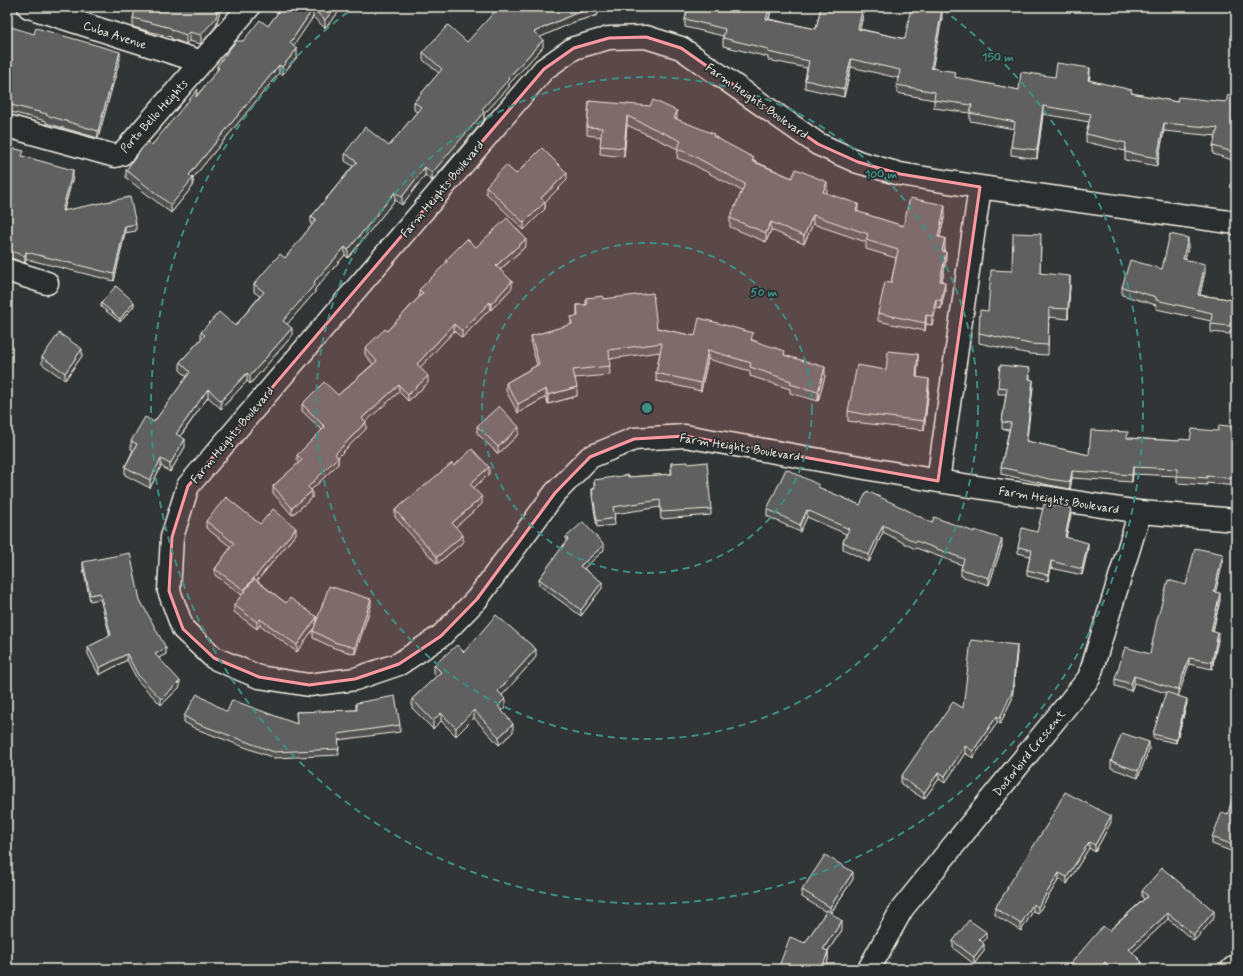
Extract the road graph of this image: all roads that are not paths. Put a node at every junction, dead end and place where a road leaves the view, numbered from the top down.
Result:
1 (29, 7) edge
2 (249, 7) edge
3 (202, 62) junction
4 (7, 126) edge
5 (980, 187) junction
6 (1236, 223) edge
7 (7, 270) edge
8 (47, 283) dead end
9 (938, 481) junction
10 (1140, 512) junction
11 (1236, 520) edge
12 (1236, 966) edge
13 (869, 969) edge
14 (1232, 969) edge

1 - 3 street, Cuba Avenue
2 - 3 street, Porto Bello Heights
3 - 4 street, Porto Bello Heights
5 - 6 street, Farm Heights Boulevard
5 - 9 street
5 - 9 street, Farm Heights Boulevard
7 - 8 street
9 - 10 street, Farm Heights Boulevard
10 - 11 street, Farm Heights Boulevard
10 - 13 street, Doctorbird Crescent
12 - 14 street

